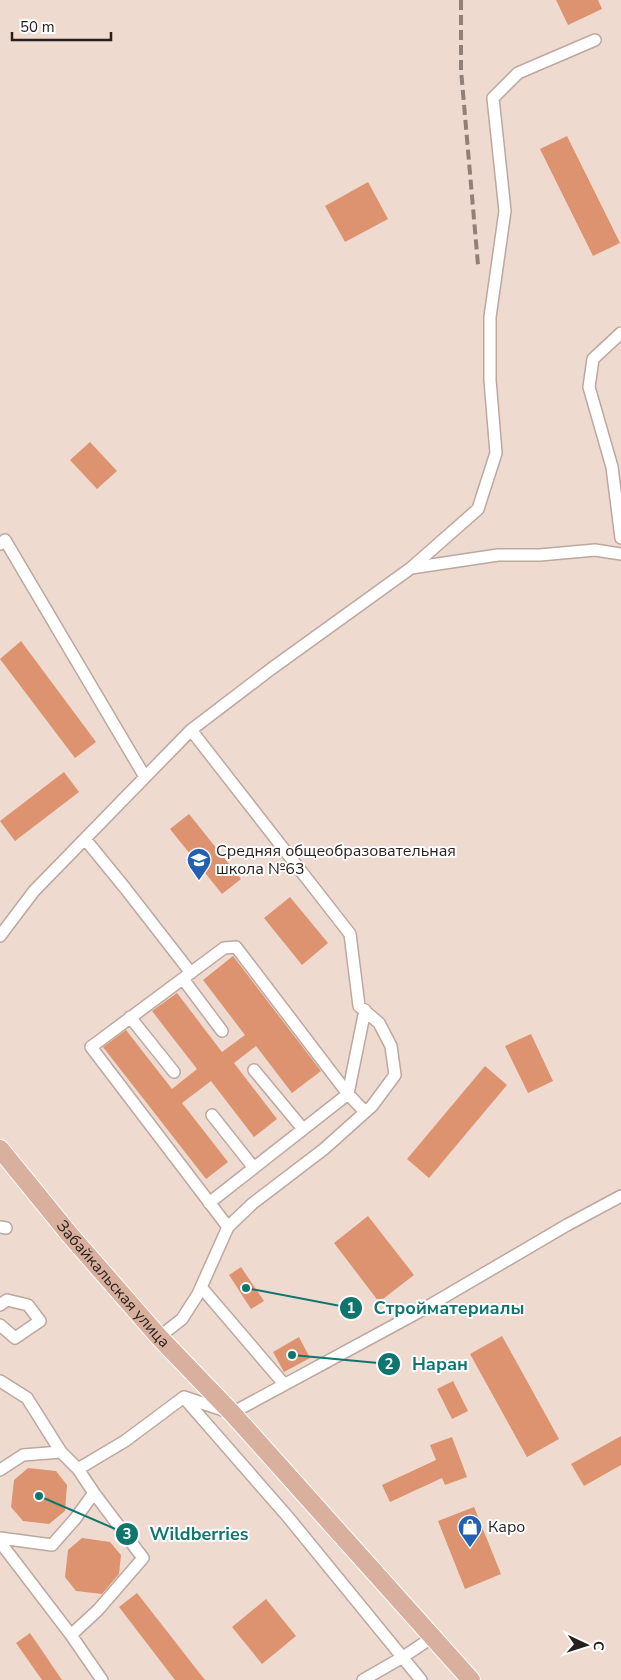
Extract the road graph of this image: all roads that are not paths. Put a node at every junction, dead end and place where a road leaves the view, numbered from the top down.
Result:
1 (595, 40) dead end
2 (621, 333) edge
3 (621, 538) edge
4 (0, 544) edge
5 (621, 554) edge
6 (411, 568) junction
7 (191, 730) junction
8 (145, 777) junction
9 (85, 839) junction
10 (0, 936) edge
11 (187, 976) junction
12 (364, 1010) junction
13 (130, 1018) junction
14 (222, 1030) dead end
15 (254, 1070) dead end
16 (174, 1072) dead end
17 (348, 1094) junction
18 (365, 1112) junction
19 (212, 1115) dead end
20 (303, 1129) junction
21 (0, 1149) edge
22 (254, 1168) junction
23 (621, 1196) edge
24 (210, 1203) junction
25 (228, 1227) junction
26 (201, 1287) junction
27 (0, 1306) edge
28 (0, 1325) edge
29 (159, 1336) junction
30 (0, 1381) edge
31 (284, 1384) junction
32 (184, 1397) junction
33 (232, 1413) junction
34 (60, 1452) junction
35 (78, 1469) junction
36 (0, 1470) edge
37 (94, 1492) junction
38 (0, 1540) edge
39 (72, 1635) junction
40 (433, 1637) junction
41 (403, 1657) junction
42 (102, 1680) edge
43 (364, 1680) edge
44 (421, 1680) edge
45 (472, 1680) edge

1 - 6 street
2 - 3 street
4 - 8 street
5 - 6 street
6 - 7 street
7 - 8 street
7 - 12 street
8 - 9 street
9 - 10 street
9 - 11 street
11 - 13 street
11 - 14 street
11 - 17 street
12 - 17 street
12 - 18 street
13 - 16 street
13 - 24 street
15 - 20 street
17 - 18 street
17 - 20 street
18 - 25 street
19 - 22 street
20 - 22 street
21 - 29 main road, Забайкальская улица
22 - 24 street
23 - 31 street
24 - 25 street
25 - 26 street
26 - 29 street
26 - 31 street
27 - 28 street
29 - 33 main road, Забайкальская улица
30 - 34 street
31 - 33 street
32 - 33 street
32 - 35 street
32 - 41 street
33 - 40 main road, Забайкальская улица
34 - 35 street
34 - 36 street
35 - 37 street
37 - 38 street
37 - 39 street
38 - 39 street
39 - 42 street
40 - 41 street
40 - 45 main road, Забайкальская улица
41 - 43 street
41 - 44 street

